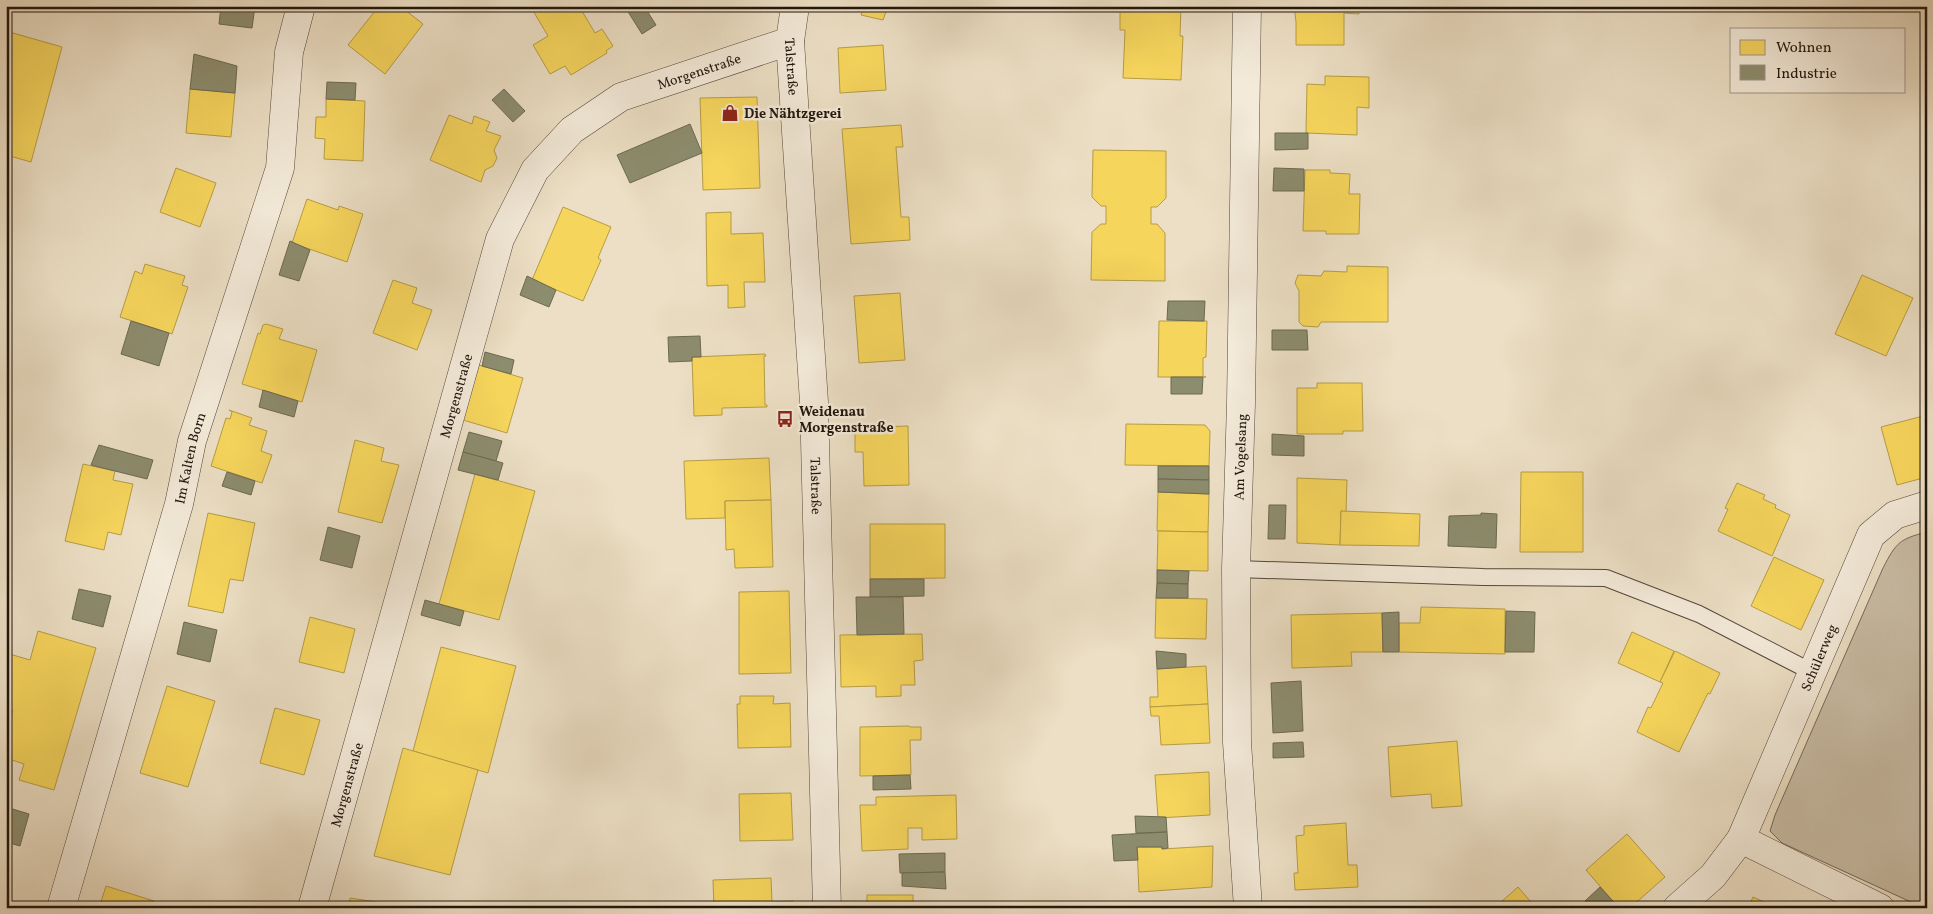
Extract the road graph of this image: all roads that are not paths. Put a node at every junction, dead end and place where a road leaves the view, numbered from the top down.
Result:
1 (301, 6) edge
2 (795, 6) edge
3 (1248, 6) edge
4 (790, 41) junction
5 (1927, 505) edge
6 (1236, 569) junction
7 (1812, 672) junction
8 (1741, 839) junction
9 (61, 908) edge
10 (312, 908) edge
11 (826, 908) edge
12 (1248, 908) edge
13 (1677, 908) edge
14 (1880, 908) edge

1 - 9 street, Im Kalten Born
2 - 4 street, Talstraße
3 - 6 street, Am Vogelsang
4 - 10 street, Morgenstraße
4 - 11 street, Talstraße
5 - 7 street, Schülerweg
6 - 7 lane
6 - 12 street, Am Vogelsang
7 - 8 street, Schülerweg
8 - 13 street, Schülerweg
8 - 14 street

